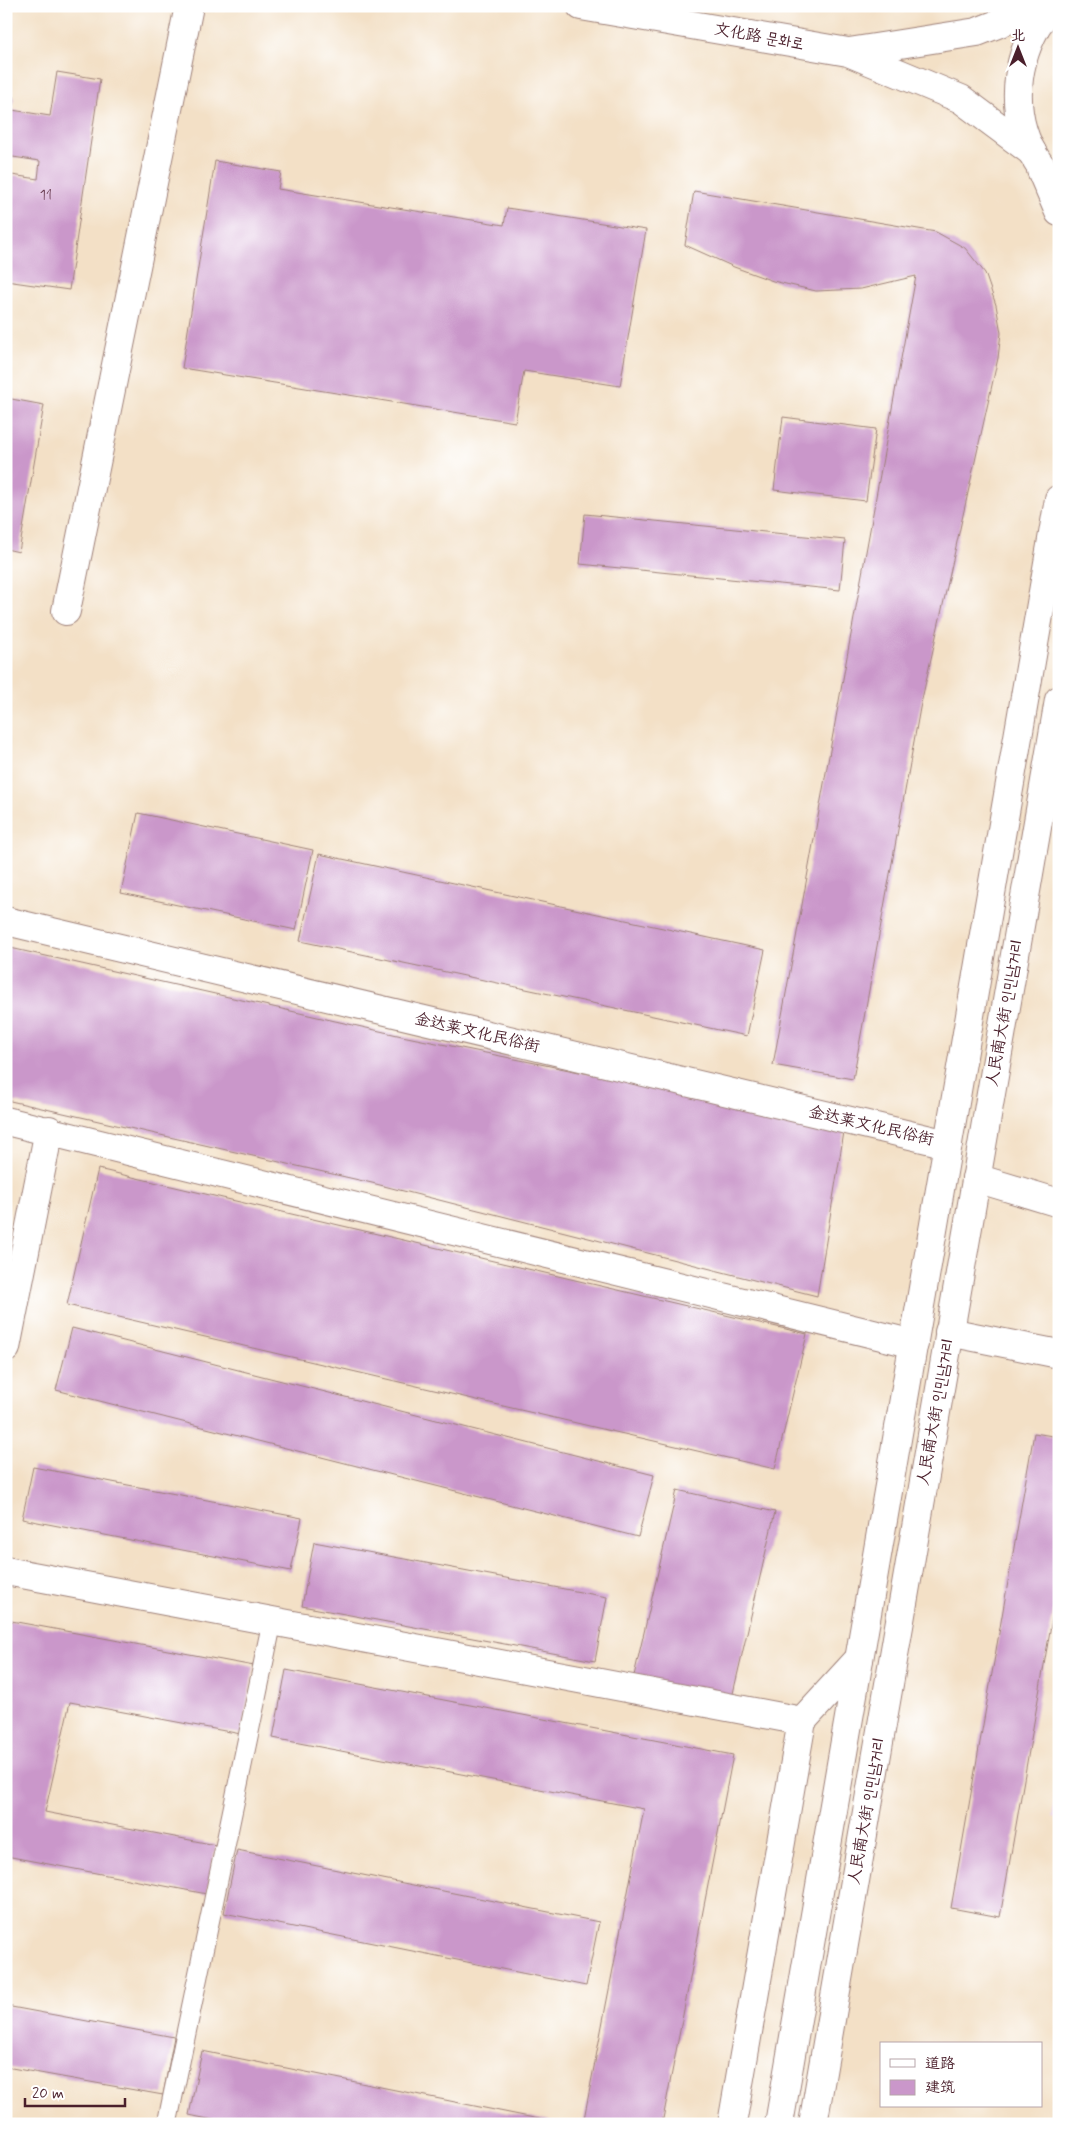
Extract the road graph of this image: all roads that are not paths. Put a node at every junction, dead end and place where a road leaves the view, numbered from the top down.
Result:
1 (189, 6) edge
2 (581, 6) edge
3 (1043, 6) edge
4 (1054, 6) edge
5 (848, 52) junction
6 (1035, 158) junction
7 (1059, 185) edge
8 (1059, 212) edge
9 (1059, 499) edge
10 (66, 610) dead end
11 (1059, 700) edge
12 (1054, 754) edge
13 (6, 921) edge
14 (6, 1121) edge
15 (49, 1130) junction
16 (948, 1144) junction
17 (976, 1178) junction
18 (1059, 1203) edge
19 (950, 1332) junction
20 (914, 1344) junction
21 (6, 1348) edge
22 (1059, 1354) edge
23 (6, 1572) edge
24 (272, 1622) junction
25 (859, 1658) junction
26 (802, 1721) junction
27 (167, 2124) edge
28 (732, 2124) edge
29 (779, 2124) edge
30 (813, 2124) edge

1 - 10 street
2 - 5 street, 文化路 문화로
3 - 5 street, 文化路 문화로
4 - 6 street
5 - 6 street, 文化路 문화로
6 - 7 street
6 - 8 street
9 - 16 street, 人民南大街 인민남거리
11 - 12 street, 人民南大街 인민남거리
12 - 17 street, 人民南大街 인민남거리
13 - 16 street, 金达莱文化民俗街
14 - 15 street
15 - 20 street
15 - 21 street
16 - 20 street, 人民南大街 인민남거리
17 - 18 street
17 - 19 street, 人民南大街 인민남거리
19 - 22 street
19 - 30 street, 人民南大街 인민남거리
20 - 25 street, 人民南大街 인민남거리
23 - 24 street
24 - 26 street
24 - 27 lane
25 - 26 street
25 - 29 street, 人民南大街 인민남거리
26 - 28 street

